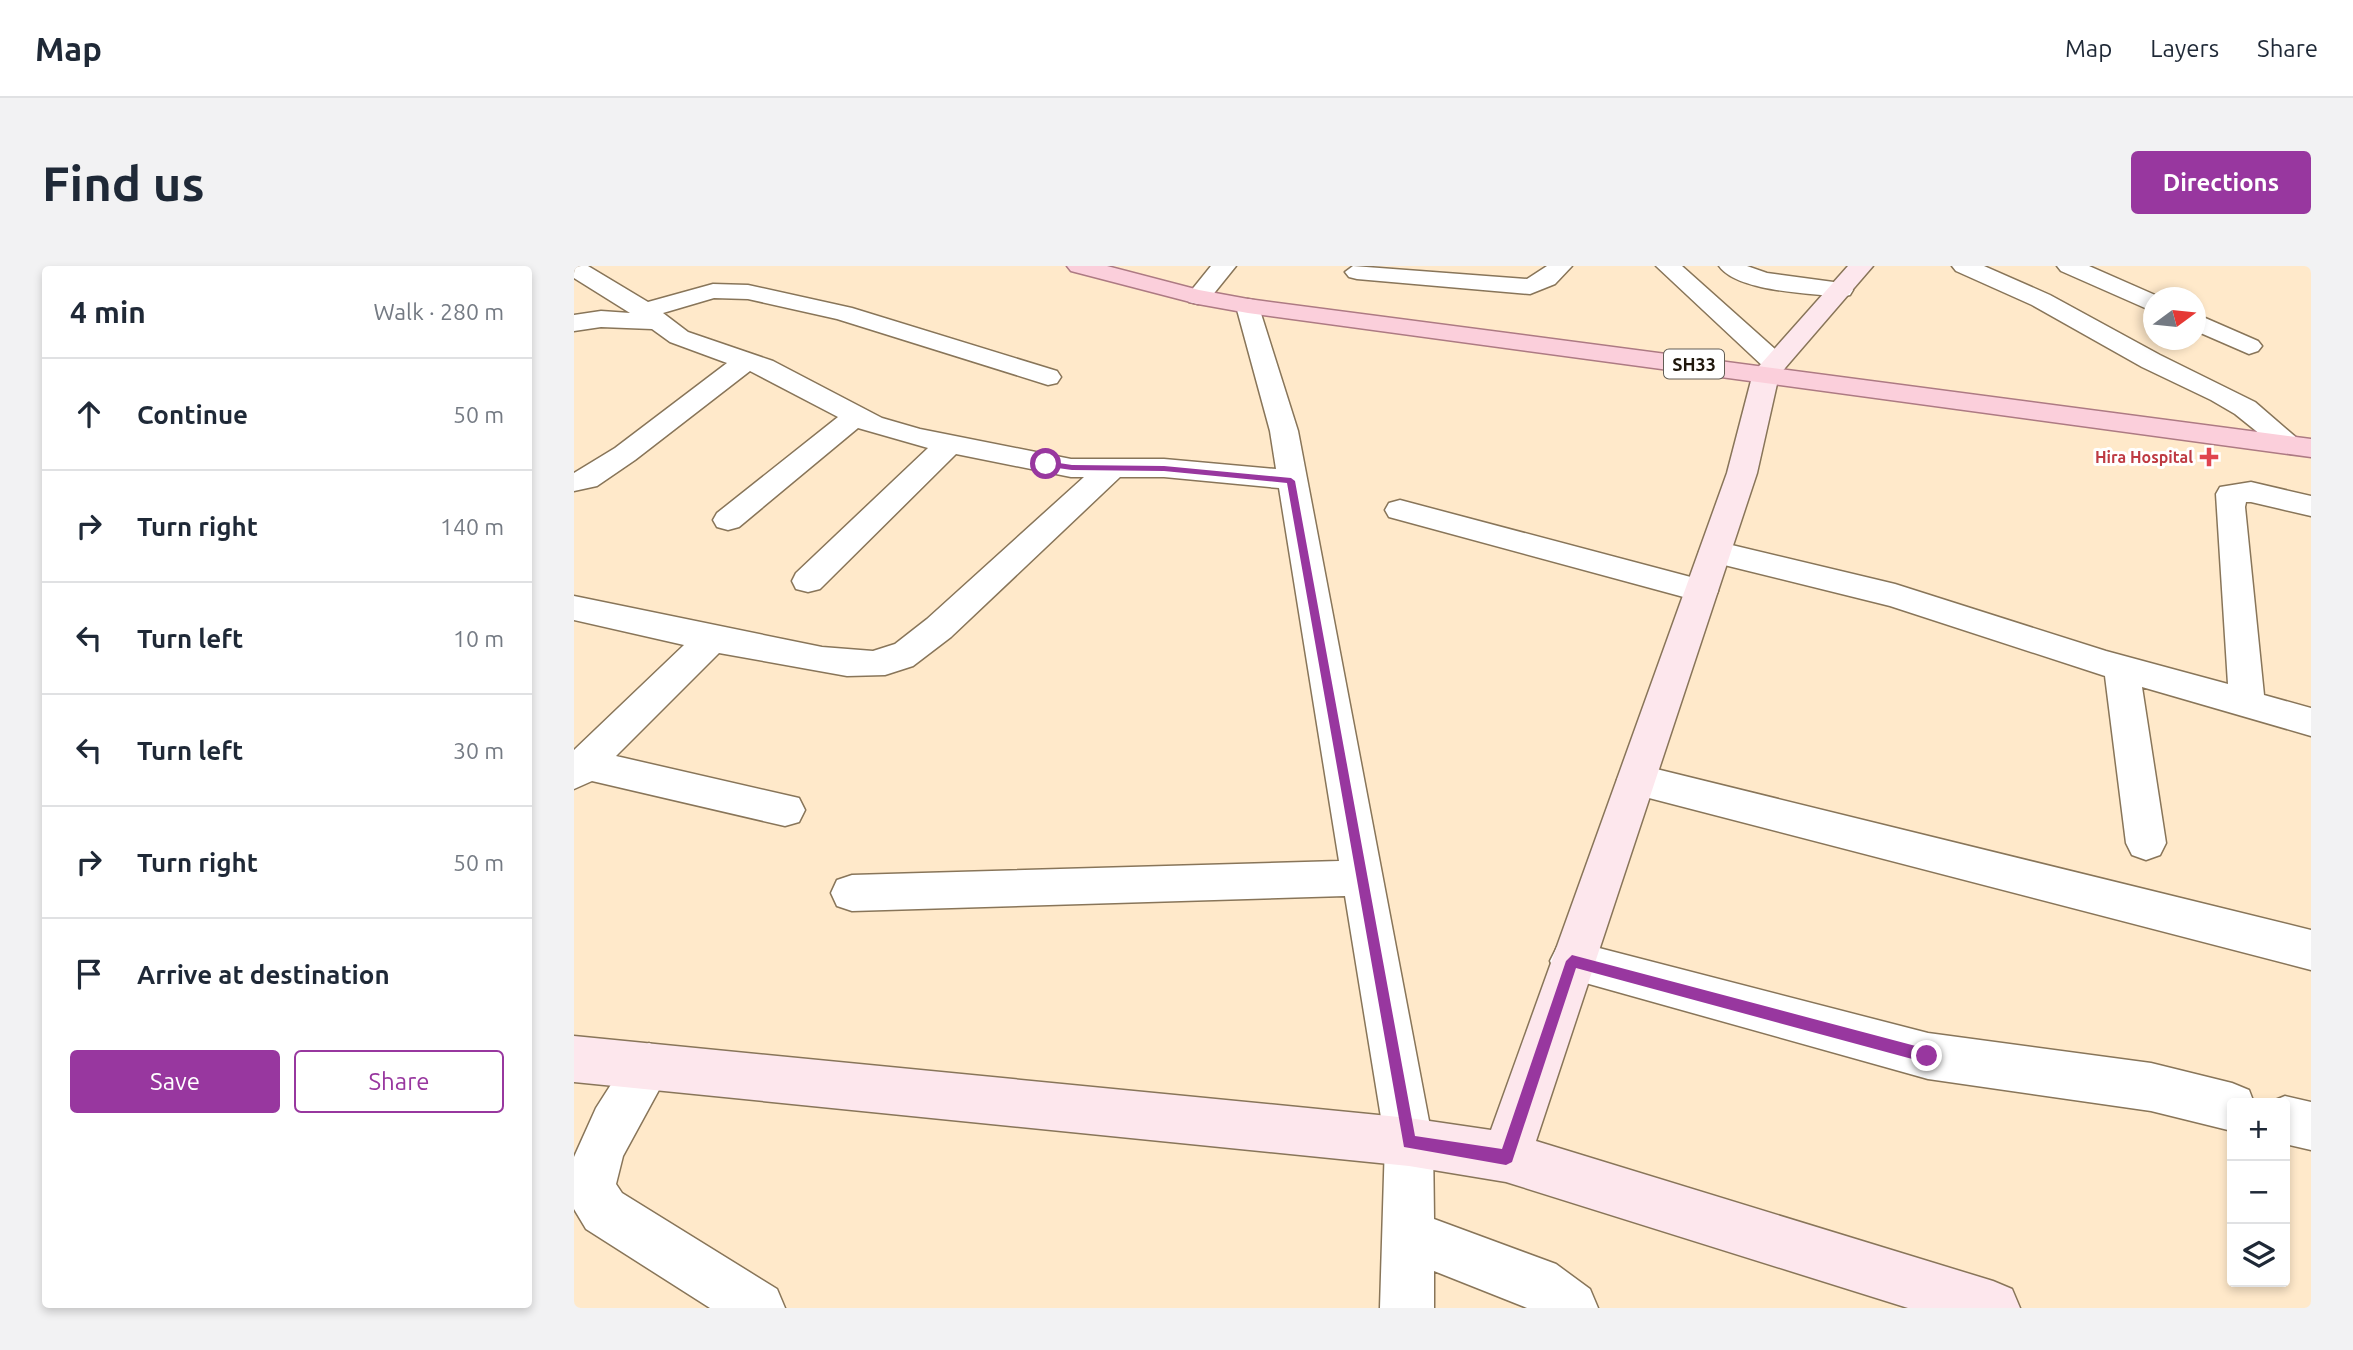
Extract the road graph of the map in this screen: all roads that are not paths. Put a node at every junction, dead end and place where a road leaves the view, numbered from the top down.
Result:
1 (1079, 266) edge
2 (1224, 266) edge
3 (1560, 266) edge
4 (1668, 266) edge
5 (1731, 266) edge
6 (1861, 266) edge
7 (1964, 266) edge
8 (2069, 266) edge
9 (574, 268) edge
10 (1357, 272) dead end
11 (1841, 290) junction
12 (1198, 297) junction
13 (2143, 298) edge
14 (1248, 306) junction
15 (652, 317) junction
16 (574, 323) edge
17 (2206, 327) edge
18 (2249, 346) dead end
19 (746, 361) junction
20 (1770, 368) junction
21 (1048, 377) dead end
22 (856, 416) junction
23 (949, 444) junction
24 (2301, 447) edge
25 (1112, 468) junction
26 (1291, 481) junction
27 (574, 482) edge
28 (2311, 506) edge
29 (1400, 510) dead end
30 (728, 520) dead end
31 (1715, 552) junction
32 (808, 582) dead end
33 (1702, 591) junction
34 (574, 608) edge
35 (712, 639) junction
36 (2121, 668) junction
37 (2247, 704) junction
38 (2311, 722) edge
39 (580, 769) edge
40 (1636, 780) junction
41 (785, 810) dead end
42 (2146, 843) dead end
43 (1362, 878) junction
44 (852, 893) dead end
45 (2311, 950) edge
46 (1572, 961) junction
47 (574, 1059) edge
48 (649, 1066) junction
49 (2227, 1106) edge
50 (2290, 1121) edge
51 (2311, 1126) edge
52 (1409, 1142) junction
53 (1506, 1157) junction
54 (1408, 1237) junction
55 (758, 1308) edge
56 (1407, 1308) edge
57 (1571, 1308) edge
58 (1993, 1308) edge

1 - 12 main road, SH33
2 - 12 street
3 - 10 street
4 - 20 street
5 - 11 street
6 - 11 street
7 - 24 street
8 - 13 street
9 - 15 street
11 - 20 street
12 - 14 main road, SH33
14 - 20 main road, SH33
14 - 26 street
15 - 16 street
15 - 19 street
15 - 21 street
17 - 18 street
19 - 22 street
19 - 27 street
20 - 24 main road, SH33
20 - 31 street
22 - 23 street
22 - 30 street
23 - 25 street
23 - 32 street
25 - 26 street
25 - 35 street
26 - 43 street
28 - 37 street
29 - 33 street
31 - 33 street
31 - 36 street
33 - 40 street
34 - 35 street
35 - 39 street
36 - 37 street
36 - 42 street
37 - 38 street
39 - 41 street
40 - 45 street
40 - 46 street
43 - 44 street
43 - 52 street
46 - 49 street
46 - 53 street
47 - 48 street
48 - 52 street
48 - 55 street
50 - 51 street
52 - 53 street
52 - 54 street
53 - 58 street
54 - 56 street
54 - 57 street

